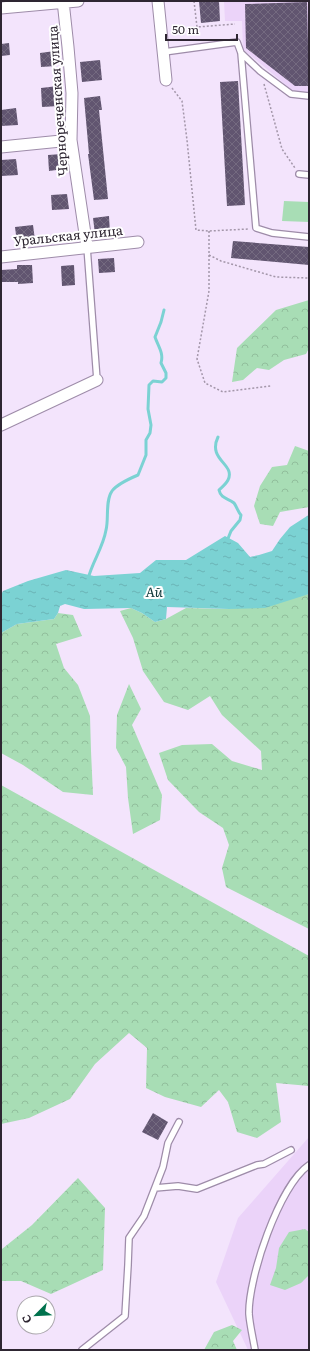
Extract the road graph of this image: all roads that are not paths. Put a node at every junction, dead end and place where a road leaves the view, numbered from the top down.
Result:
1 (78, 1) edge
2 (158, 1) edge
3 (63, 2) edge
4 (1, 8) edge
5 (164, 52) junction
6 (241, 53) junction
7 (166, 80) road end
8 (309, 96) edge
9 (71, 140) junction
10 (1, 147) edge
11 (299, 174) road end
12 (309, 175) edge
13 (309, 237) edge
14 (138, 242) dead end
15 (86, 247) junction
16 (1, 257) edge
17 (97, 380) joint
18 (1, 426) edge
19 (179, 1122) dead end
20 (291, 1150) dead end
21 (309, 1165) edge
22 (155, 1188) junction
23 (82, 1350) edge
24 (255, 1350) edge

1 - 3 street
2 - 5 street
3 - 4 street
3 - 9 street, Чернореченская улица
5 - 6 lane
5 - 7 street
6 - 8 lane
6 - 13 lane
9 - 10 street
9 - 15 street, Чернореченская улица
11 - 12 lane
14 - 15 street, Уральская улица
15 - 16 street, Уральская улица
15 - 17 lane
17 - 18 street
19 - 22 lane
20 - 22 lane
21 - 24 lane
22 - 23 lane

